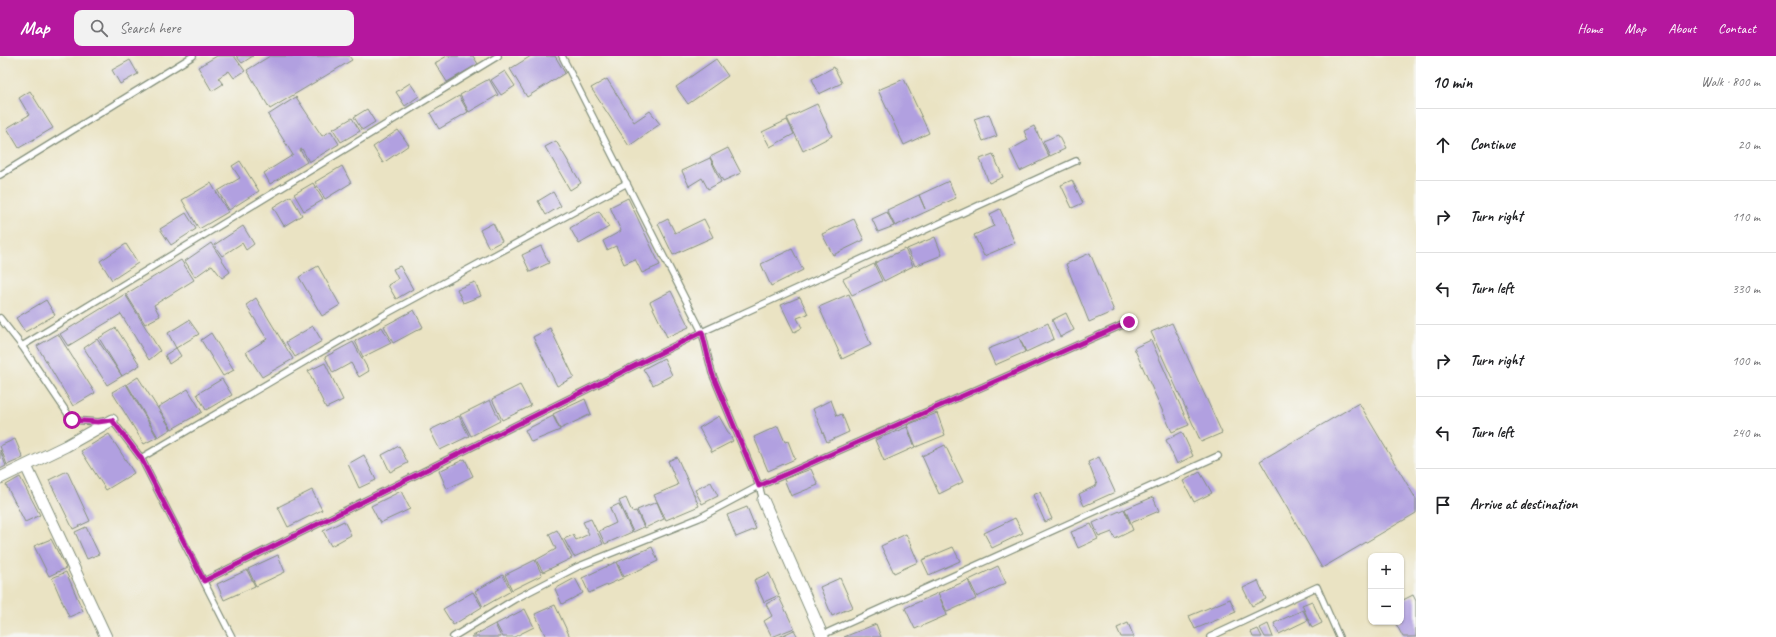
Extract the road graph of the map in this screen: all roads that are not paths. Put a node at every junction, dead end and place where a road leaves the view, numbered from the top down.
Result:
1 (192, 56) edge
2 (498, 56) edge
3 (562, 56) edge
4 (1076, 161) dead end
5 (0, 175) edge
6 (627, 183) junction
7 (0, 318) edge
8 (1129, 322) dead end
9 (702, 332) junction
10 (22, 346) junction
11 (112, 420) junction
12 (1218, 456) dead end
13 (141, 458) junction
14 (26, 466) junction
15 (0, 478) edge
16 (759, 486) junction
17 (763, 500) joint
18 (204, 581) junction
19 (822, 636) edge
20 (106, 637) edge
21 (232, 637) edge
22 (453, 637) edge
23 (1210, 637) edge
24 (1339, 637) edge

1 - 5 lane
2 - 10 lane
3 - 6 lane
4 - 9 lane
6 - 9 lane
6 - 13 lane
7 - 10 lane
8 - 16 lane
9 - 16 lane
9 - 18 lane
10 - 11 lane
11 - 13 lane
11 - 14 street
12 - 19 lane
13 - 18 lane
14 - 15 street
14 - 20 street
16 - 17 lane
16 - 22 lane
17 - 19 street
18 - 21 lane
23 - 24 lane

